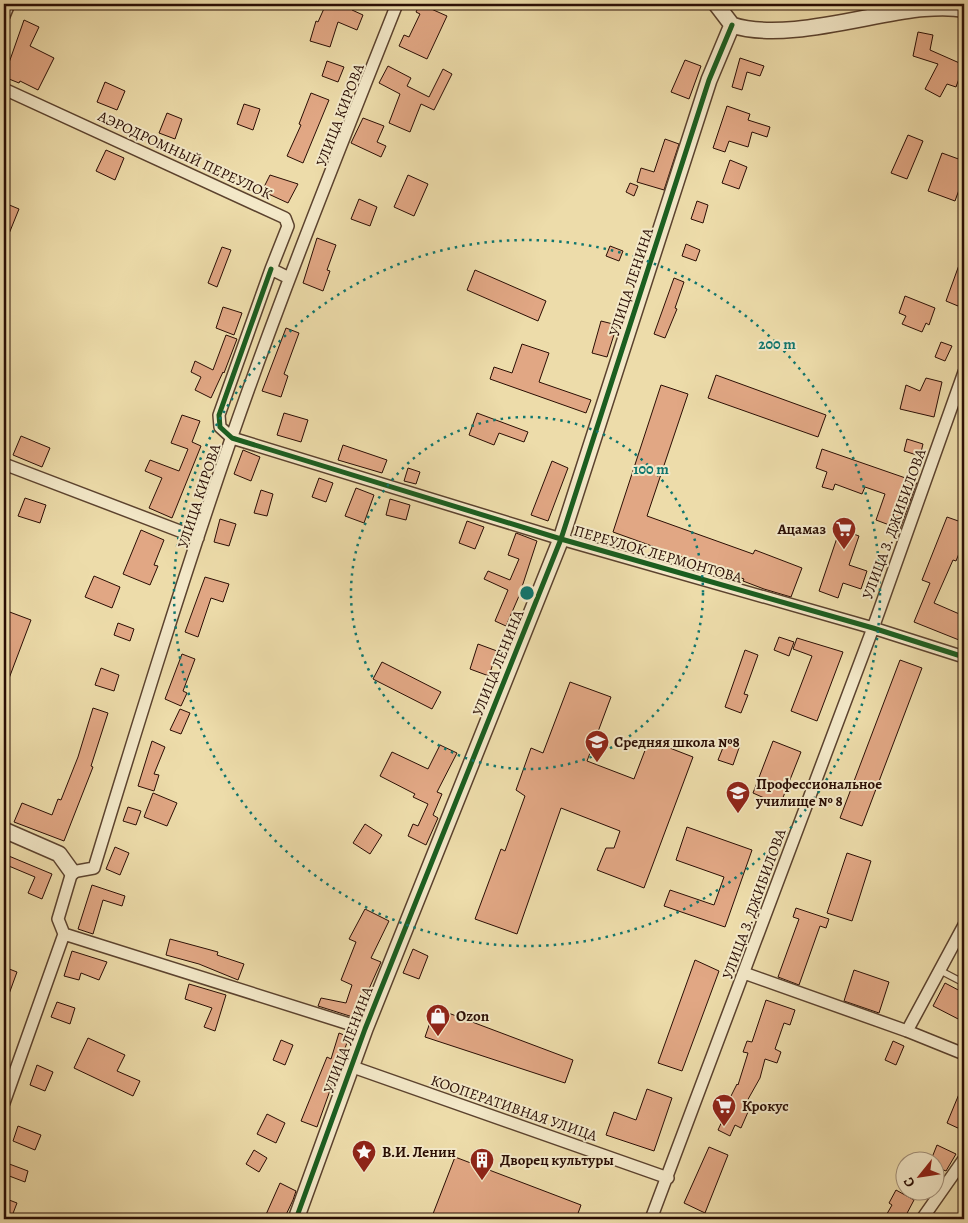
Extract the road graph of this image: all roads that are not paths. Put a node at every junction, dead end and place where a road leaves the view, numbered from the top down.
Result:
1 (9, 4) edge
2 (396, 4) edge
3 (716, 4) edge
4 (964, 10) edge
5 (4, 16) edge
6 (732, 25) junction
7 (4, 89) edge
8 (271, 269) junction
9 (289, 278) junction
10 (964, 372) edge
11 (232, 438) junction
12 (4, 464) edge
13 (198, 538) junction
14 (561, 539) junction
15 (873, 628) junction
16 (964, 656) edge
17 (4, 830) edge
18 (72, 872) junction
19 (963, 930) edge
20 (64, 934) junction
21 (942, 971) junction
22 (744, 973) junction
23 (964, 983) edge
24 (365, 1029) junction
25 (907, 1031) junction
26 (964, 1054) edge
27 (350, 1066) junction
28 (4, 1103) edge
29 (964, 1159) edge
30 (668, 1178) junction
31 (296, 1219) edge
32 (651, 1219) edge
33 (922, 1219) edge

1 - 5 street
2 - 9 street, УЛИЦА КИРОВА
3 - 6 street
4 - 6 street
6 - 14 street, УЛИЦА ЛЕНИНА
7 - 8 street, АЭРОДРОМНЫЙ ПЕРЕУЛОК
8 - 9 street
8 - 11 street, АЭРОДРОМНЫЙ ПЕРЕУЛОК
9 - 11 street, УЛИЦА КИРОВА
10 - 15 street, УЛИЦА З. ДЖИБИЛОВА
11 - 13 street, УЛИЦА КИРОВА
11 - 14 street, ПЕРЕУЛОК ЛЕРМОНТОВА
12 - 13 street
13 - 18 street, УЛИЦА КИРОВА
14 - 15 street, ПЕРЕУЛОК ЛЕРМОНТОВА
14 - 24 street, УЛИЦА ЛЕНИНА
15 - 16 street, ПЕРЕУЛОК ЛЕРМОНТОВА
15 - 22 street, УЛИЦА З. ДЖИБИЛОВА
17 - 18 street
18 - 20 street
19 - 21 street
20 - 24 street
20 - 28 street
21 - 23 lane
21 - 25 street
22 - 25 street
22 - 30 street, УЛИЦА З. ДЖИБИЛОВА
24 - 27 street, УЛИЦА ЛЕНИНА
25 - 26 street
27 - 30 street, КООПЕРАТИВНАЯ УЛИЦА
27 - 31 street, УЛИЦА ЛЕНИНА
29 - 33 street
30 - 32 street, УЛИЦА З. ДЖИБИЛОВА

